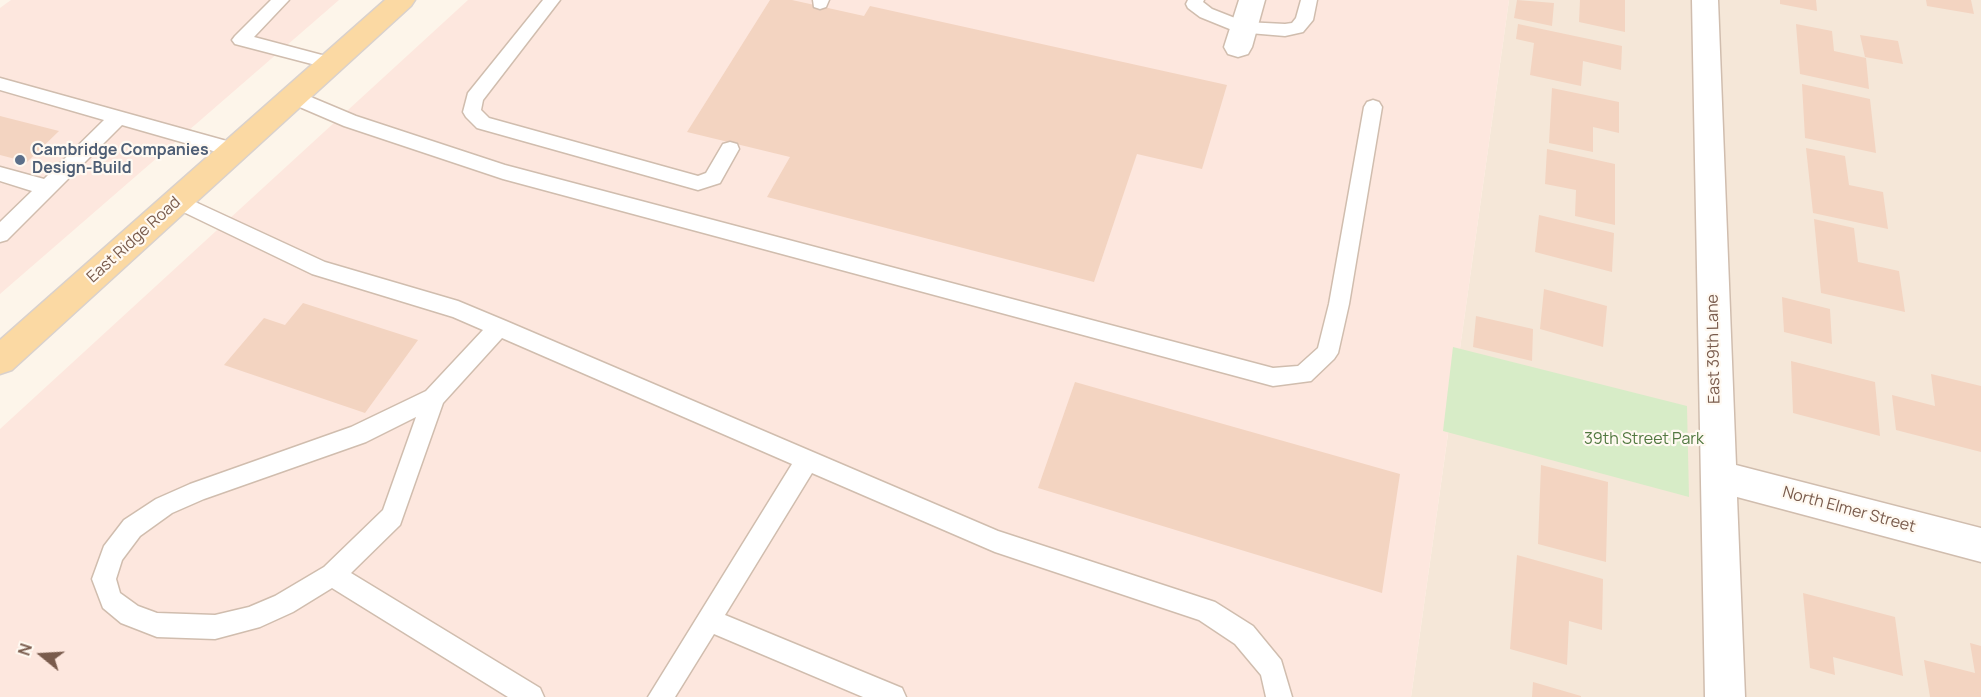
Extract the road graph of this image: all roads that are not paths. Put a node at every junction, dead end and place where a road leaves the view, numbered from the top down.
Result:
1 (280, 0) edge
2 (402, 0) edge
3 (552, 0) edge
4 (1196, 0) edge
5 (1252, 0) edge
6 (1309, 0) edge
7 (1706, 0) edge
8 (1241, 37) junction
9 (331, 63) junction
10 (0, 84) edge
11 (294, 97) junction
12 (1373, 107) dead end
13 (119, 117) junction
14 (730, 149) dead end
15 (234, 150) junction
16 (0, 174) edge
17 (48, 188) junction
18 (178, 201) junction
19 (0, 234) edge
20 (499, 327) junction
21 (0, 360) edge
22 (434, 398) junction
23 (807, 460) junction
24 (1718, 476) junction
25 (1981, 545) edge
26 (332, 575) junction
27 (709, 620) junction
28 (531, 697) edge
29 (661, 697) edge
30 (893, 697) edge
31 (1279, 697) edge
32 (1725, 697) edge

1 - 9 lane
2 - 9 main road, East Ridge Road
3 - 14 lane
4 - 8 lane
5 - 8 street
6 - 8 lane
7 - 24 street, East 39th Lane
9 - 11 main road, East Ridge Road
10 - 13 lane
11 - 12 lane
11 - 15 main road, East Ridge Road
13 - 15 lane
13 - 17 lane
15 - 18 main road, East Ridge Road
16 - 17 lane
17 - 19 lane
18 - 20 lane
18 - 21 main road, East Ridge Road
20 - 22 lane
20 - 23 lane
22 - 26 lane
22 - 26 lane
23 - 27 lane
23 - 31 lane
24 - 25 street, North Elmer Street
24 - 32 street, East 39th Lane
26 - 28 lane
27 - 29 lane
27 - 30 lane

